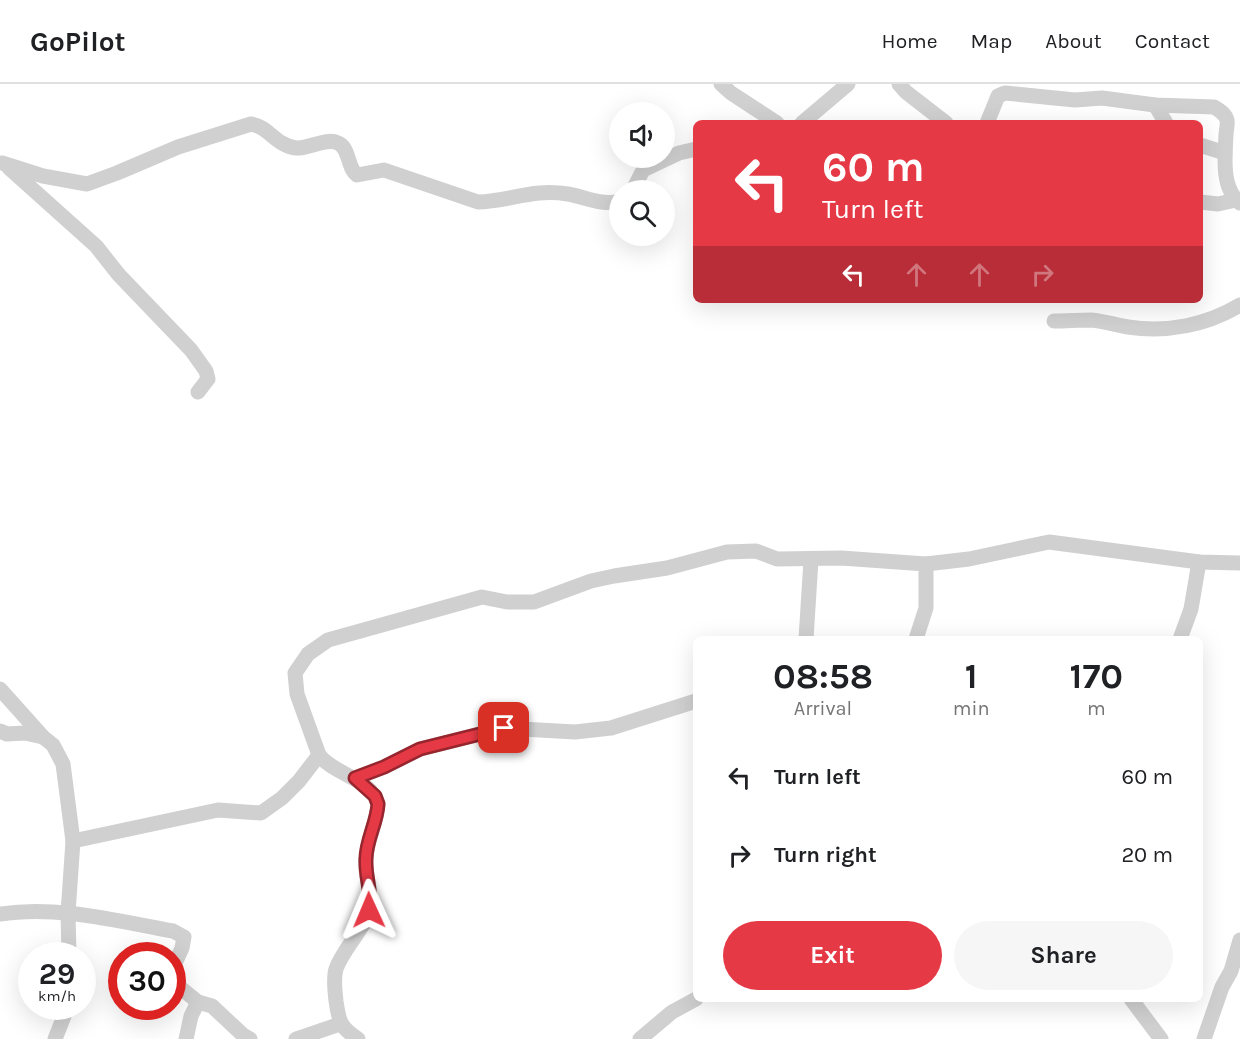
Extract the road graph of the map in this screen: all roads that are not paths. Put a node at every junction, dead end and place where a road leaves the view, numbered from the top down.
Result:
1 (721, 84) edge
2 (848, 84) edge
3 (899, 84) edge
4 (1103, 91) edge
5 (1155, 105) junction
6 (772, 120) edge
7 (806, 120) edge
8 (942, 120) edge
9 (988, 120) edge
10 (1164, 120) edge
11 (1203, 146) edge
12 (693, 150) edge
13 (1225, 153) junction
14 (1, 162) edge
15 (638, 180) edge
16 (1238, 201) edge
17 (609, 202) edge
18 (1203, 204) edge
19 (1240, 305) edge
20 (1054, 321) dead end
21 (198, 392) dead end
22 (811, 560) junction
23 (1199, 562) junction
24 (1240, 563) edge
25 (926, 564) junction
26 (806, 636) edge
27 (917, 636) edge
28 (1181, 636) edge
29 (0, 689) edge
30 (693, 702) edge
31 (0, 731) edge
32 (43, 738) junction
33 (319, 755) junction
34 (355, 778) junction
35 (73, 841) junction
36 (68, 913) junction
37 (0, 914) edge
38 (1240, 940) edge
39 (69, 942) edge
40 (183, 942) edge
41 (186, 992) edge
42 (693, 1001) edge
43 (198, 1002) junction
44 (1133, 1002) edge
45 (62, 1020) edge
46 (340, 1024) junction
47 (55, 1039) edge
48 (186, 1039) edge
49 (250, 1039) edge
50 (296, 1039) edge
51 (358, 1039) edge
52 (640, 1039) edge
53 (1161, 1039) edge
54 (1204, 1039) edge

1 - 6 street
2 - 7 street
3 - 8 street
4 - 5 street
4 - 9 street
5 - 10 street
5 - 13 street
11 - 13 street
12 - 15 street
13 - 16 street
14 - 17 street
14 - 21 street
16 - 18 street
19 - 20 street
22 - 25 street
22 - 26 street
22 - 33 street
23 - 24 street
23 - 25 street
23 - 28 street
25 - 27 street
29 - 32 street
30 - 34 street
31 - 32 street
32 - 35 street
33 - 34 street
33 - 35 street
34 - 46 street
35 - 36 street
36 - 37 street
36 - 39 street
36 - 40 street
38 - 54 street
41 - 43 street
42 - 52 street
43 - 48 street
43 - 49 street
44 - 53 street
45 - 47 street
46 - 50 street
46 - 51 street

